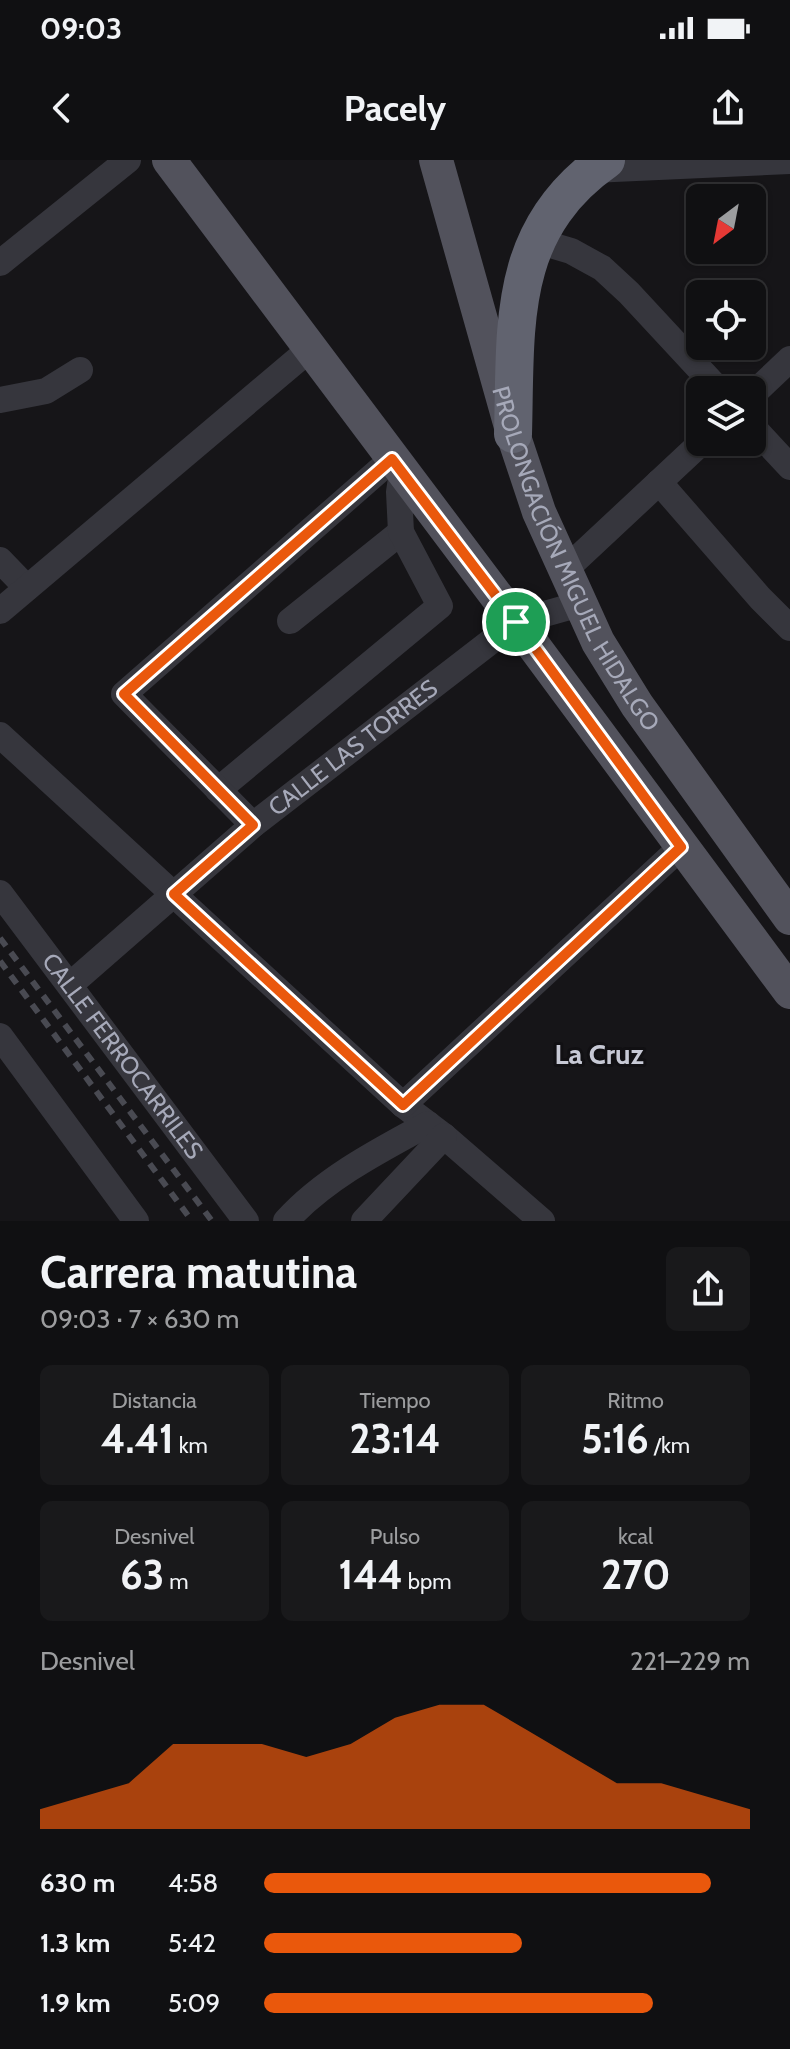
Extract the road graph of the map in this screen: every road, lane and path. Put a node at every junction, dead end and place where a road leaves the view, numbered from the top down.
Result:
1 (128, 160) edge
2 (169, 160) edge
3 (436, 160) edge
4 (790, 161) edge
5 (599, 165) edge
6 (537, 241) junction
7 (0, 263) edge
8 (310, 349) junction
9 (790, 359) edge
10 (80, 370) dead end
11 (706, 376) edge
12 (766, 382) edge
13 (0, 400) edge
14 (513, 434) junction
15 (766, 441) edge
16 (687, 456) edge
17 (397, 466) junction
18 (790, 467) edge
19 (659, 482) junction
20 (401, 532) junction
21 (0, 560) edge
22 (565, 570) junction
23 (27, 588) junction
24 (580, 604) junction
25 (0, 611) edge
26 (290, 621) dead end
27 (516, 622) junction
28 (790, 628) edge
29 (0, 735) edge
30 (218, 790) junction
31 (253, 825) junction
32 (681, 847) junction
33 (0, 893) edge
34 (174, 894) junction
35 (790, 918) edge
36 (71, 984) junction
37 (790, 992) edge
38 (0, 1036) edge
39 (403, 1105) junction
40 (436, 1130) junction
41 (136, 1221) edge
42 (246, 1221) edge
43 (286, 1221) edge
44 (364, 1221) edge
45 (542, 1221) edge

1 - 7 street
2 - 8 main road, PROLONGACIÓN MIGUEL HIDALGO
3 - 14 main road, PROLONGACIÓN MIGUEL HIDALGO
4 - 5 street
5 - 6 highway
6 - 11 street
6 - 14 highway
8 - 17 main road, PROLONGACIÓN MIGUEL HIDALGO
8 - 23 street
9 - 12 street
10 - 13 street
14 - 22 main road, PROLONGACIÓN MIGUEL HIDALGO
15 - 18 street
16 - 19 street
17 - 20 street
17 - 27 main road, PROLONGACIÓN MIGUEL HIDALGO
17 - 30 street
19 - 22 street
19 - 28 street
20 - 26 street
20 - 30 street
21 - 23 street
22 - 24 main road, PROLONGACIÓN MIGUEL HIDALGO
23 - 25 street
24 - 27 street, CALLE LAS TORRES
24 - 35 main road, PROLONGACIÓN MIGUEL HIDALGO
27 - 31 street, CALLE LAS TORRES
27 - 32 main road, PROLONGACIÓN MIGUEL HIDALGO
29 - 34 street
30 - 31 street
31 - 34 street, CALLE LAS TORRES
32 - 37 main road, PROLONGACIÓN MIGUEL HIDALGO
32 - 39 street
33 - 36 street, CALLE FERROCARRILES
34 - 36 street, CALLE LAS TORRES
34 - 39 street
36 - 42 street, CALLE FERROCARRILES
38 - 41 street
39 - 40 street
40 - 43 street
40 - 44 street
40 - 45 street

